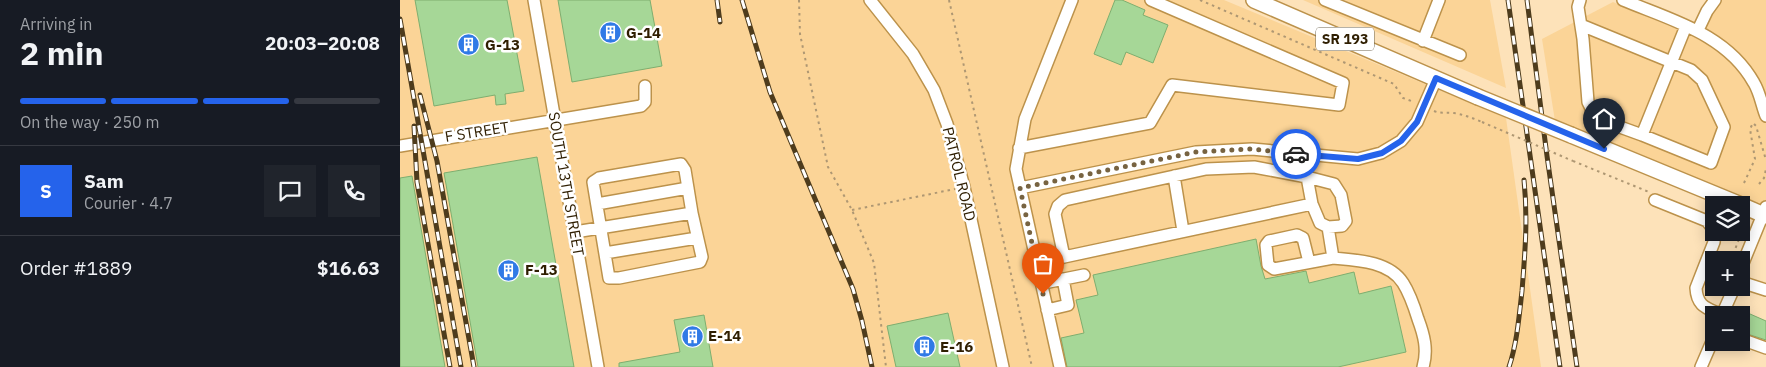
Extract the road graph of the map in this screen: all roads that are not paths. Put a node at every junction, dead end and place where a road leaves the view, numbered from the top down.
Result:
1 (534, 0) edge
2 (870, 0) edge
3 (1072, 0) edge
4 (1151, 0) edge
5 (1254, 0) edge
6 (1325, 0) edge
7 (1439, 0) edge
8 (1580, 0) edge
9 (1623, 0) edge
10 (1715, 0) edge
11 (1581, 25) junction
12 (1686, 26) junction
13 (1698, 30) junction
14 (1423, 40) junction
15 (1460, 55) dead end
16 (1672, 62) junction
17 (1436, 78) junction
18 (645, 86) dead end
19 (1766, 116) edge
20 (554, 120) junction
21 (1642, 135) junction
22 (400, 146) edge
23 (1019, 148) junction
24 (1174, 176) junction
25 (1307, 177) junction
26 (688, 188) junction
27 (1020, 188) junction
28 (1653, 196) road end
29 (1719, 196) edge
30 (596, 204) junction
31 (1312, 204) junction
32 (1750, 208) edge
33 (1765, 212) edge
34 (692, 214) junction
35 (1705, 220) edge
36 (1328, 227) junction
37 (600, 229) junction
38 (1183, 231) junction
39 (574, 232) junction
40 (697, 238) junction
41 (1714, 241) edge
42 (1748, 251) edge
43 (605, 253) junction
44 (1064, 257) junction
45 (1333, 258) junction
46 (1036, 262) junction
47 (1309, 262) junction
48 (1084, 275) dead end
49 (1063, 279) junction
50 (1049, 282) dead end
51 (1750, 285) edge
52 (1766, 290) edge
53 (1705, 306) edge
54 (1047, 310) junction
55 (1750, 342) edge
56 (1766, 348) edge
57 (1708, 351) edge
58 (598, 367) edge
59 (1004, 367) edge
60 (1060, 367) edge
61 (1423, 367) edge
62 (1701, 367) edge

1 - 20 street, SOUTH 13TH STREET
2 - 59 street, PATROL ROAD
3 - 23 street
4 - 23 street
5 - 17 main road, SR 193
6 - 14 street
7 - 14 street
8 - 11 street
9 - 12 street
10 - 13 street
11 - 16 street
11 - 21 street
12 - 13 street
12 - 16 street
13 - 19 street
14 - 15 street
16 - 21 street
16 - 21 street
17 - 27 street
17 - 29 main road, SR 193, bridge
18 - 20 street, F STREET
20 - 22 street, F STREET
20 - 39 street, SOUTH 13TH STREET
23 - 27 street
24 - 25 street
24 - 38 street
24 - 44 street
25 - 31 street
25 - 36 street
26 - 30 street
26 - 30 street
26 - 34 street
27 - 46 street
28 - 35 street
30 - 37 street
31 - 36 street
31 - 38 street
32 - 33 main road, SR 193
33 - 42 street
34 - 37 street
34 - 40 street
36 - 45 street
37 - 39 street
37 - 43 street
38 - 44 street
39 - 58 street, SOUTH 13TH STREET
40 - 43 street
40 - 43 street
41 - 53 street
44 - 46 street
45 - 47 street
45 - 61 street
46 - 54 street
47 - 47 street
48 - 49 street
49 - 50 street
49 - 54 street
51 - 52 street
54 - 60 street
55 - 56 street
57 - 62 street

